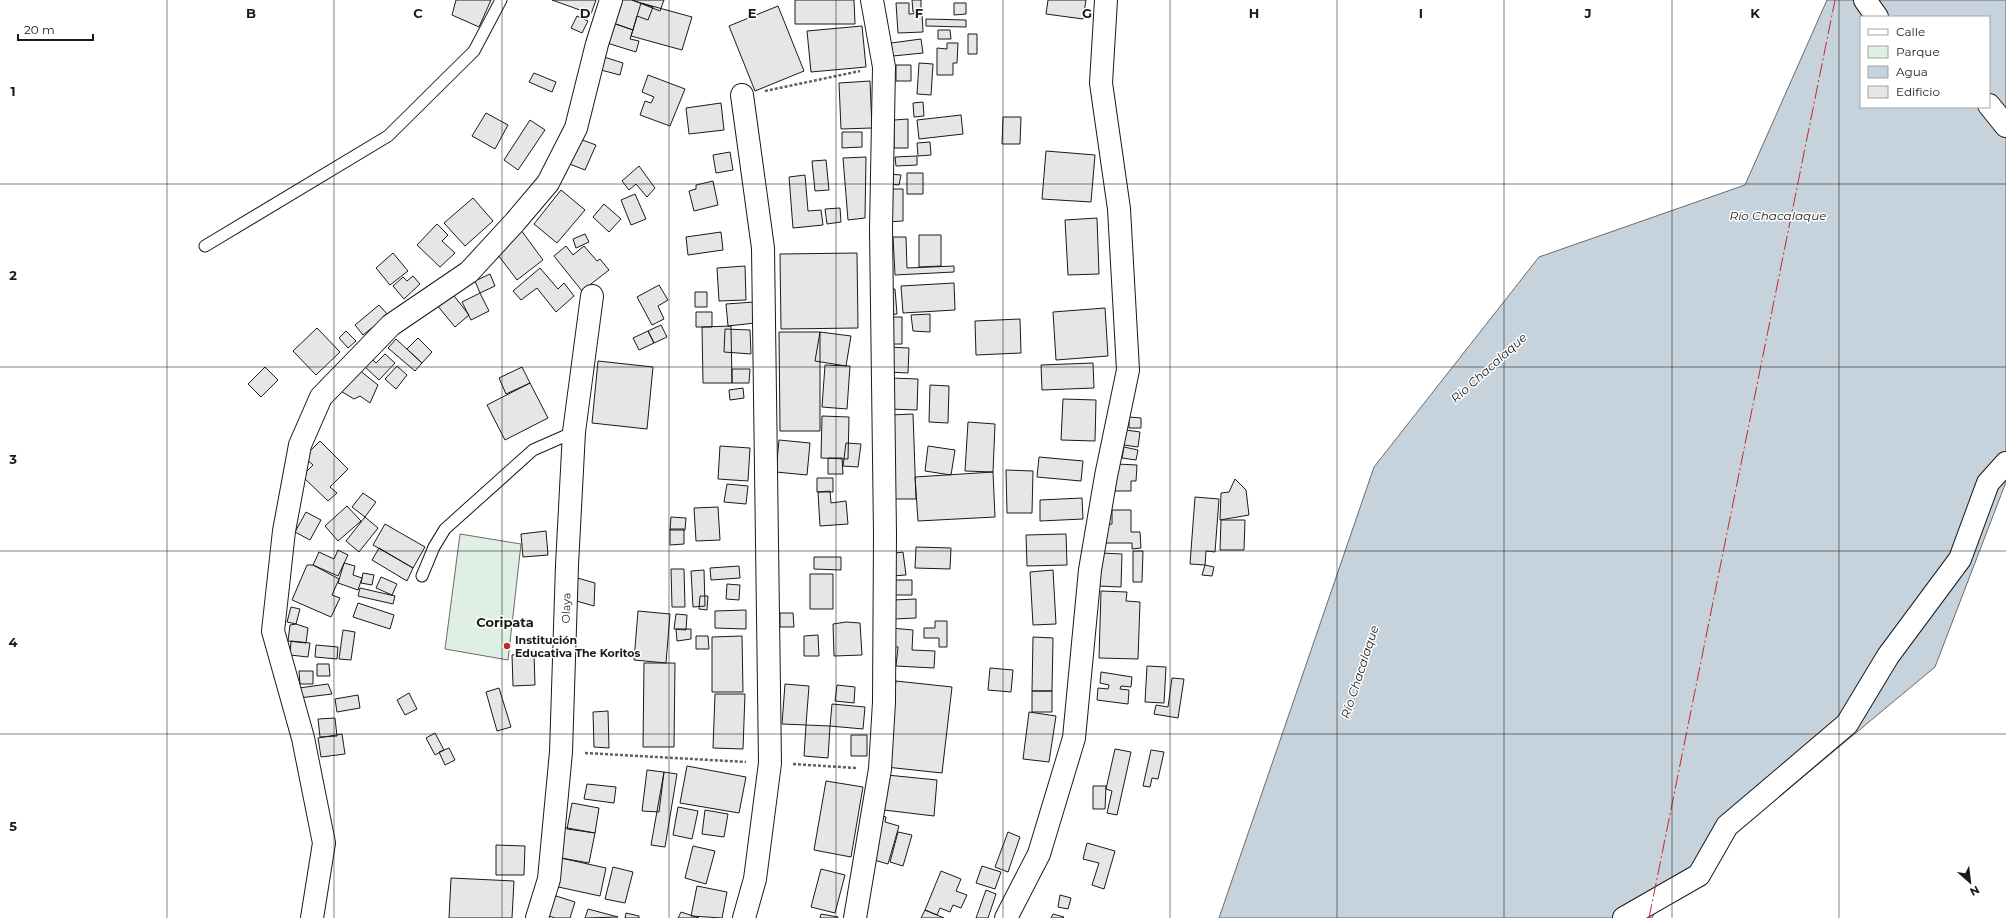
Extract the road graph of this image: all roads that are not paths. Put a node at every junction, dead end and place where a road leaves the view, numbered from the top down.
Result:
1 (501, 0) edge
2 (610, 0) edge
3 (872, 0) edge
4 (1106, 0) edge
5 (1865, 0) edge
6 (1876, 16) edge
7 (742, 95) road end
8 (1990, 106) edge
9 (2006, 126) edge
10 (205, 246) dead end
11 (592, 296) dead end
12 (574, 432) junction
13 (2006, 463) edge
14 (422, 576) dead end
15 (312, 918) edge
16 (537, 918) edge
17 (744, 918) edge
18 (854, 918) edge
19 (1006, 918) edge
20 (1624, 918) edge

1 - 10 lane
2 - 15 street
3 - 18 street
4 - 19 street
5 - 6 street
7 - 17 street
8 - 9 street
11 - 12 street, Olaya
12 - 14 lane
12 - 16 street, Olaya
13 - 20 street

